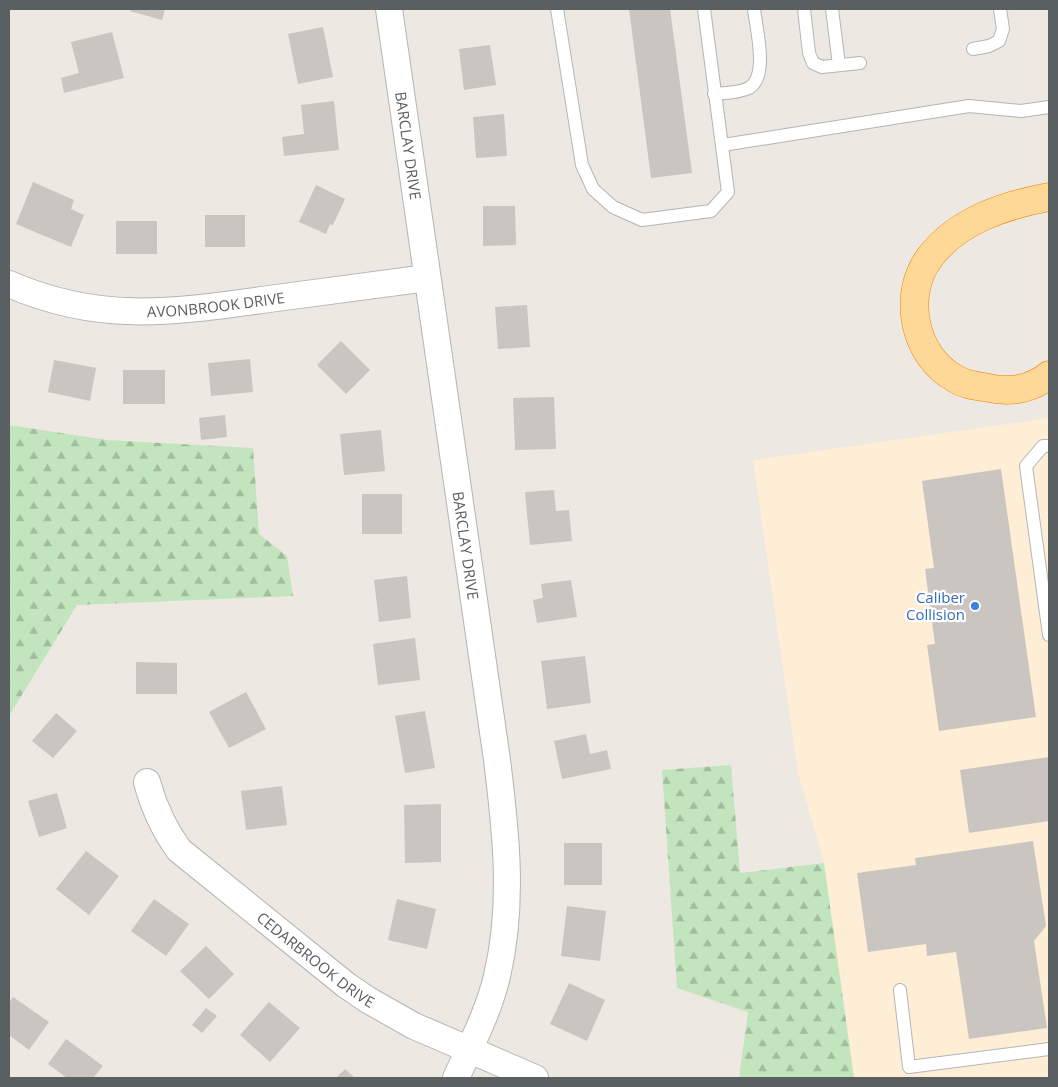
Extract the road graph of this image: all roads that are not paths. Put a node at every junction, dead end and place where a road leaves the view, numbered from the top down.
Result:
1 (389, 9) edge
2 (557, 9) edge
3 (704, 9) edge
4 (754, 9) edge
5 (804, 9) edge
6 (832, 9) edge
7 (1000, 9) edge
8 (973, 49) dead end
9 (860, 63) dead end
10 (839, 65) junction
11 (714, 94) junction
12 (1049, 107) edge
13 (723, 145) junction
14 (1049, 197) edge
15 (427, 278) junction
16 (9, 284) edge
17 (1049, 375) edge
18 (1049, 446) edge
19 (1049, 635) edge
20 (147, 782) dead end
21 (900, 990) dead end
22 (469, 1050) junction
23 (1049, 1050) edge
24 (456, 1078) edge
25 (535, 1078) edge

1 - 15 street, BARCLAY DRIVE
2 - 13 lane
3 - 11 lane
4 - 11 lane
5 - 10 lane
6 - 10 lane
7 - 8 lane
9 - 10 lane
11 - 13 lane
12 - 13 lane
14 - 17 highway
15 - 16 street, AVONBROOK DRIVE
15 - 22 street, BARCLAY DRIVE
18 - 19 lane
20 - 22 street, CEDARBROOK DRIVE
21 - 23 lane
22 - 24 street, BARCLAY DRIVE
22 - 25 street, CEDARBROOK DRIVE

